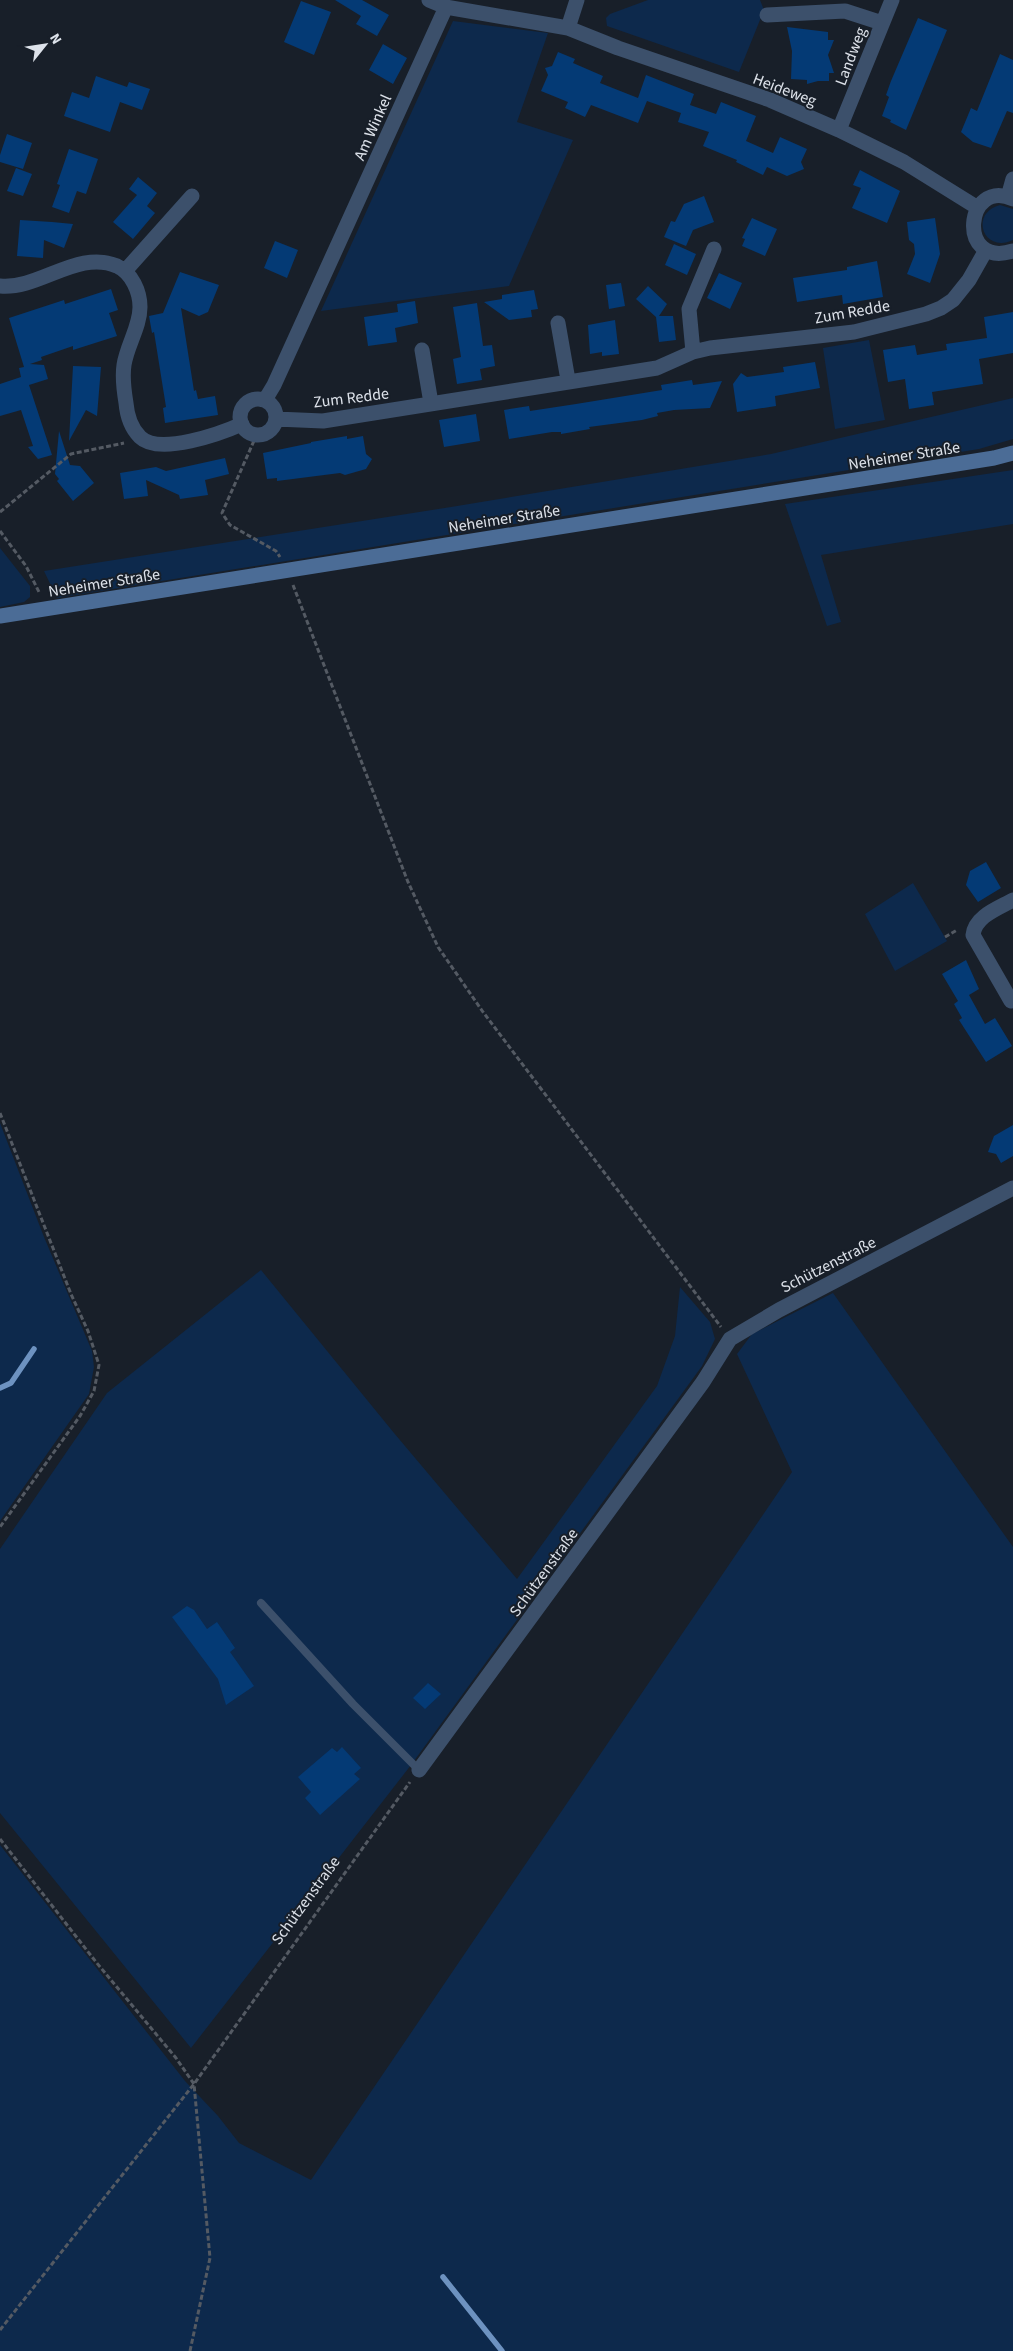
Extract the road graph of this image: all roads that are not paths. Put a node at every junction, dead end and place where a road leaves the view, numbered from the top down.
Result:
1 (429, 0) edge
2 (577, 0) edge
3 (892, 0) edge
4 (446, 7) junction
5 (767, 15) dead end
6 (882, 23) junction
7 (568, 28) junction
8 (840, 130) junction
9 (1013, 178) edge
10 (192, 196) dead end
11 (1011, 198) edge
12 (978, 208) junction
13 (714, 249) dead end
14 (986, 250) junction
15 (1013, 251) edge
16 (125, 271) junction
17 (0, 286) edge
18 (558, 323) dead end
19 (422, 350) dead end
20 (693, 352) junction
21 (568, 380) junction
22 (265, 400) junction
23 (431, 403) junction
24 (276, 419) junction
25 (242, 424) junction
26 (1013, 453) edge
27 (0, 616) edge
28 (1013, 900) edge
29 (1011, 1001) dead end
30 (1013, 1188) edge
31 (261, 1603) dead end
32 (419, 1770) joint

1 - 4 street
2 - 7 street
3 - 6 street, Landweg
4 - 7 street
4 - 22 street, Am Winkel
5 - 6 street, Landweg
6 - 8 street, Landweg
7 - 8 street, Heideweg
8 - 12 street, Heideweg
9 - 11 street
10 - 16 street
11 - 12 street
12 - 14 street
13 - 20 street
14 - 15 street
14 - 20 street, Zum Redde
16 - 17 street
16 - 25 street
18 - 21 street
19 - 23 street
20 - 21 street, Zum Redde
21 - 23 street, Zum Redde
22 - 24 street
22 - 25 street
23 - 24 street, Zum Redde
24 - 25 street
26 - 27 main road, Neheimer Straße
28 - 29 street
30 - 32 street, Schützenstraße
31 - 32 lane

